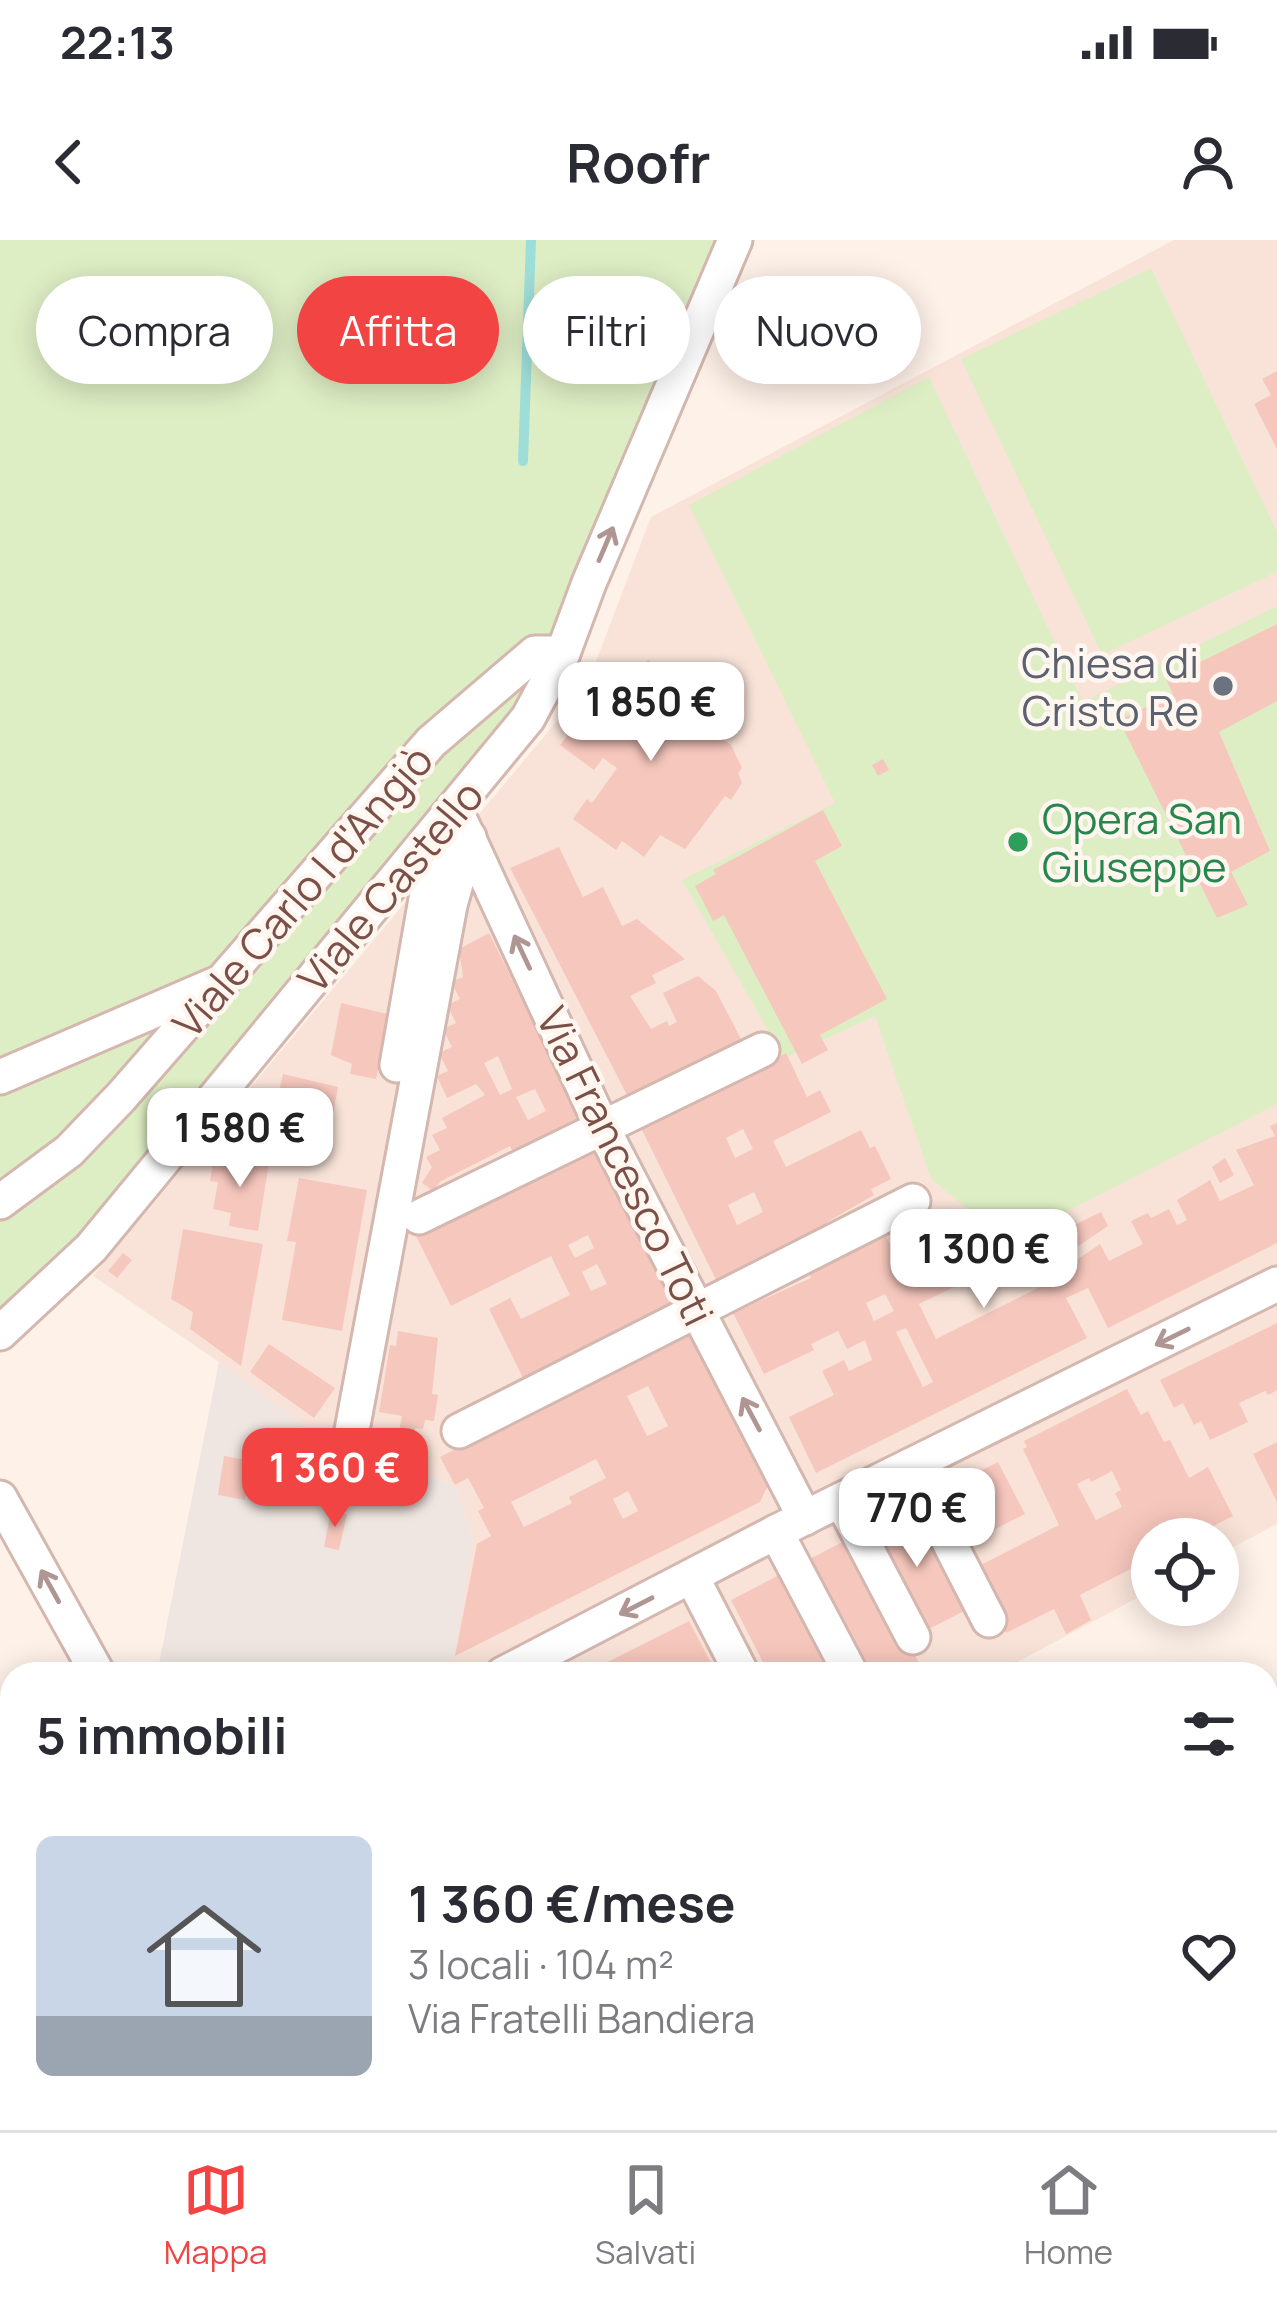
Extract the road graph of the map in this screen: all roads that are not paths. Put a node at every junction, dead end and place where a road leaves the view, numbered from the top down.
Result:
1 (735, 240) edge
2 (563, 653) junction
3 (462, 823) junction
4 (221, 982) junction
5 (762, 1050) dead end
6 (0, 1077) edge
7 (602, 1127) junction
8 (913, 1201) dead end
9 (0, 1202) edge
10 (418, 1217) dead end
11 (1277, 1284) edge
12 (697, 1312) junction
13 (0, 1333) edge
14 (351, 1333) dead end
15 (459, 1431) dead end
16 (347, 1457) dead end
17 (911, 1468) junction
18 (0, 1498) edge
19 (841, 1500) junction
20 (791, 1525) junction
21 (692, 1577) junction
22 (989, 1619) dead end
23 (913, 1637) dead end
24 (91, 1662) edge
25 (526, 1662) edge
26 (736, 1662) edge
27 (845, 1662) edge

2 -> 1 street, Viale Castello
2 - 3 street, Viale Castello
2 - 4 street, Viale Carlo I d'Angiò
7 -> 3 street, Via Francesco Toti
3 - 13 street, Viale Castello
3 - 14 street
3 - 16 street
4 - 6 street
4 - 9 street, Viale Carlo I d'Angiò
5 - 7 street
7 - 10 street
7 - 12 street, Via Francesco Toti
8 - 12 street
11 -> 17 street
12 - 15 street
20 -> 12 street, Via Francesco Toti
17 - 19 street
17 - 22 street
24 -> 18 street
19 - 20 street
19 - 23 street
20 - 21 street
20 - 27 street, Via Francesco Toti
21 -> 25 street
21 - 26 street

